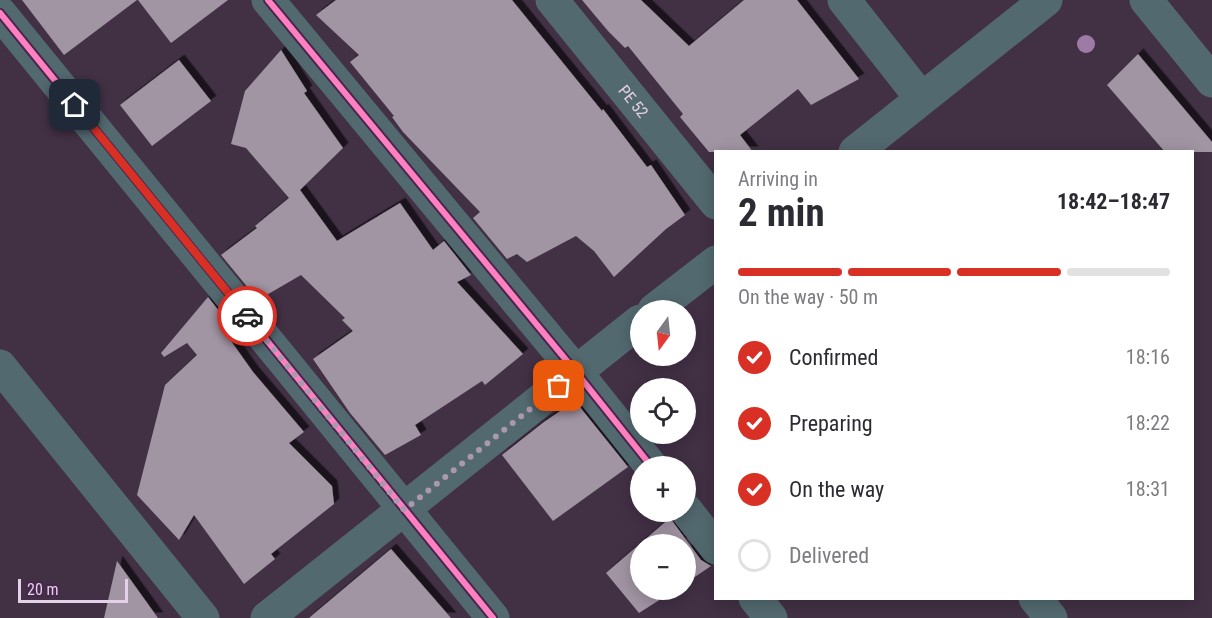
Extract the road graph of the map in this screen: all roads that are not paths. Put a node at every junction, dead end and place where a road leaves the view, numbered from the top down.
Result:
1 (268, 0) edge
2 (552, 0) edge
3 (844, 0) edge
4 (1046, 0) edge
5 (1146, 0) edge
6 (0, 13) edge
7 (1212, 81) edge
8 (921, 99) junction
9 (857, 150) edge
10 (714, 201) edge
11 (714, 264) edge
12 (667, 300) edge
13 (630, 329) edge
14 (0, 366) edge
15 (576, 372) junction
16 (643, 456) edge
17 (404, 510) junction
18 (695, 522) edge
19 (714, 545) edge
20 (757, 600) edge
21 (1037, 600) edge
22 (203, 618) edge
23 (267, 618) edge
24 (493, 618) edge
25 (771, 618) edge
26 (1051, 618) edge

1 - 15 street
2 - 10 street, PE 52
3 - 8 street
4 - 8 street
5 - 7 street
6 - 17 street
8 - 9 street
11 - 12 street
13 - 15 street
14 - 22 street
15 - 16 street
15 - 17 street
17 - 23 street
17 - 24 street
18 - 19 street
20 - 25 street
21 - 26 street

